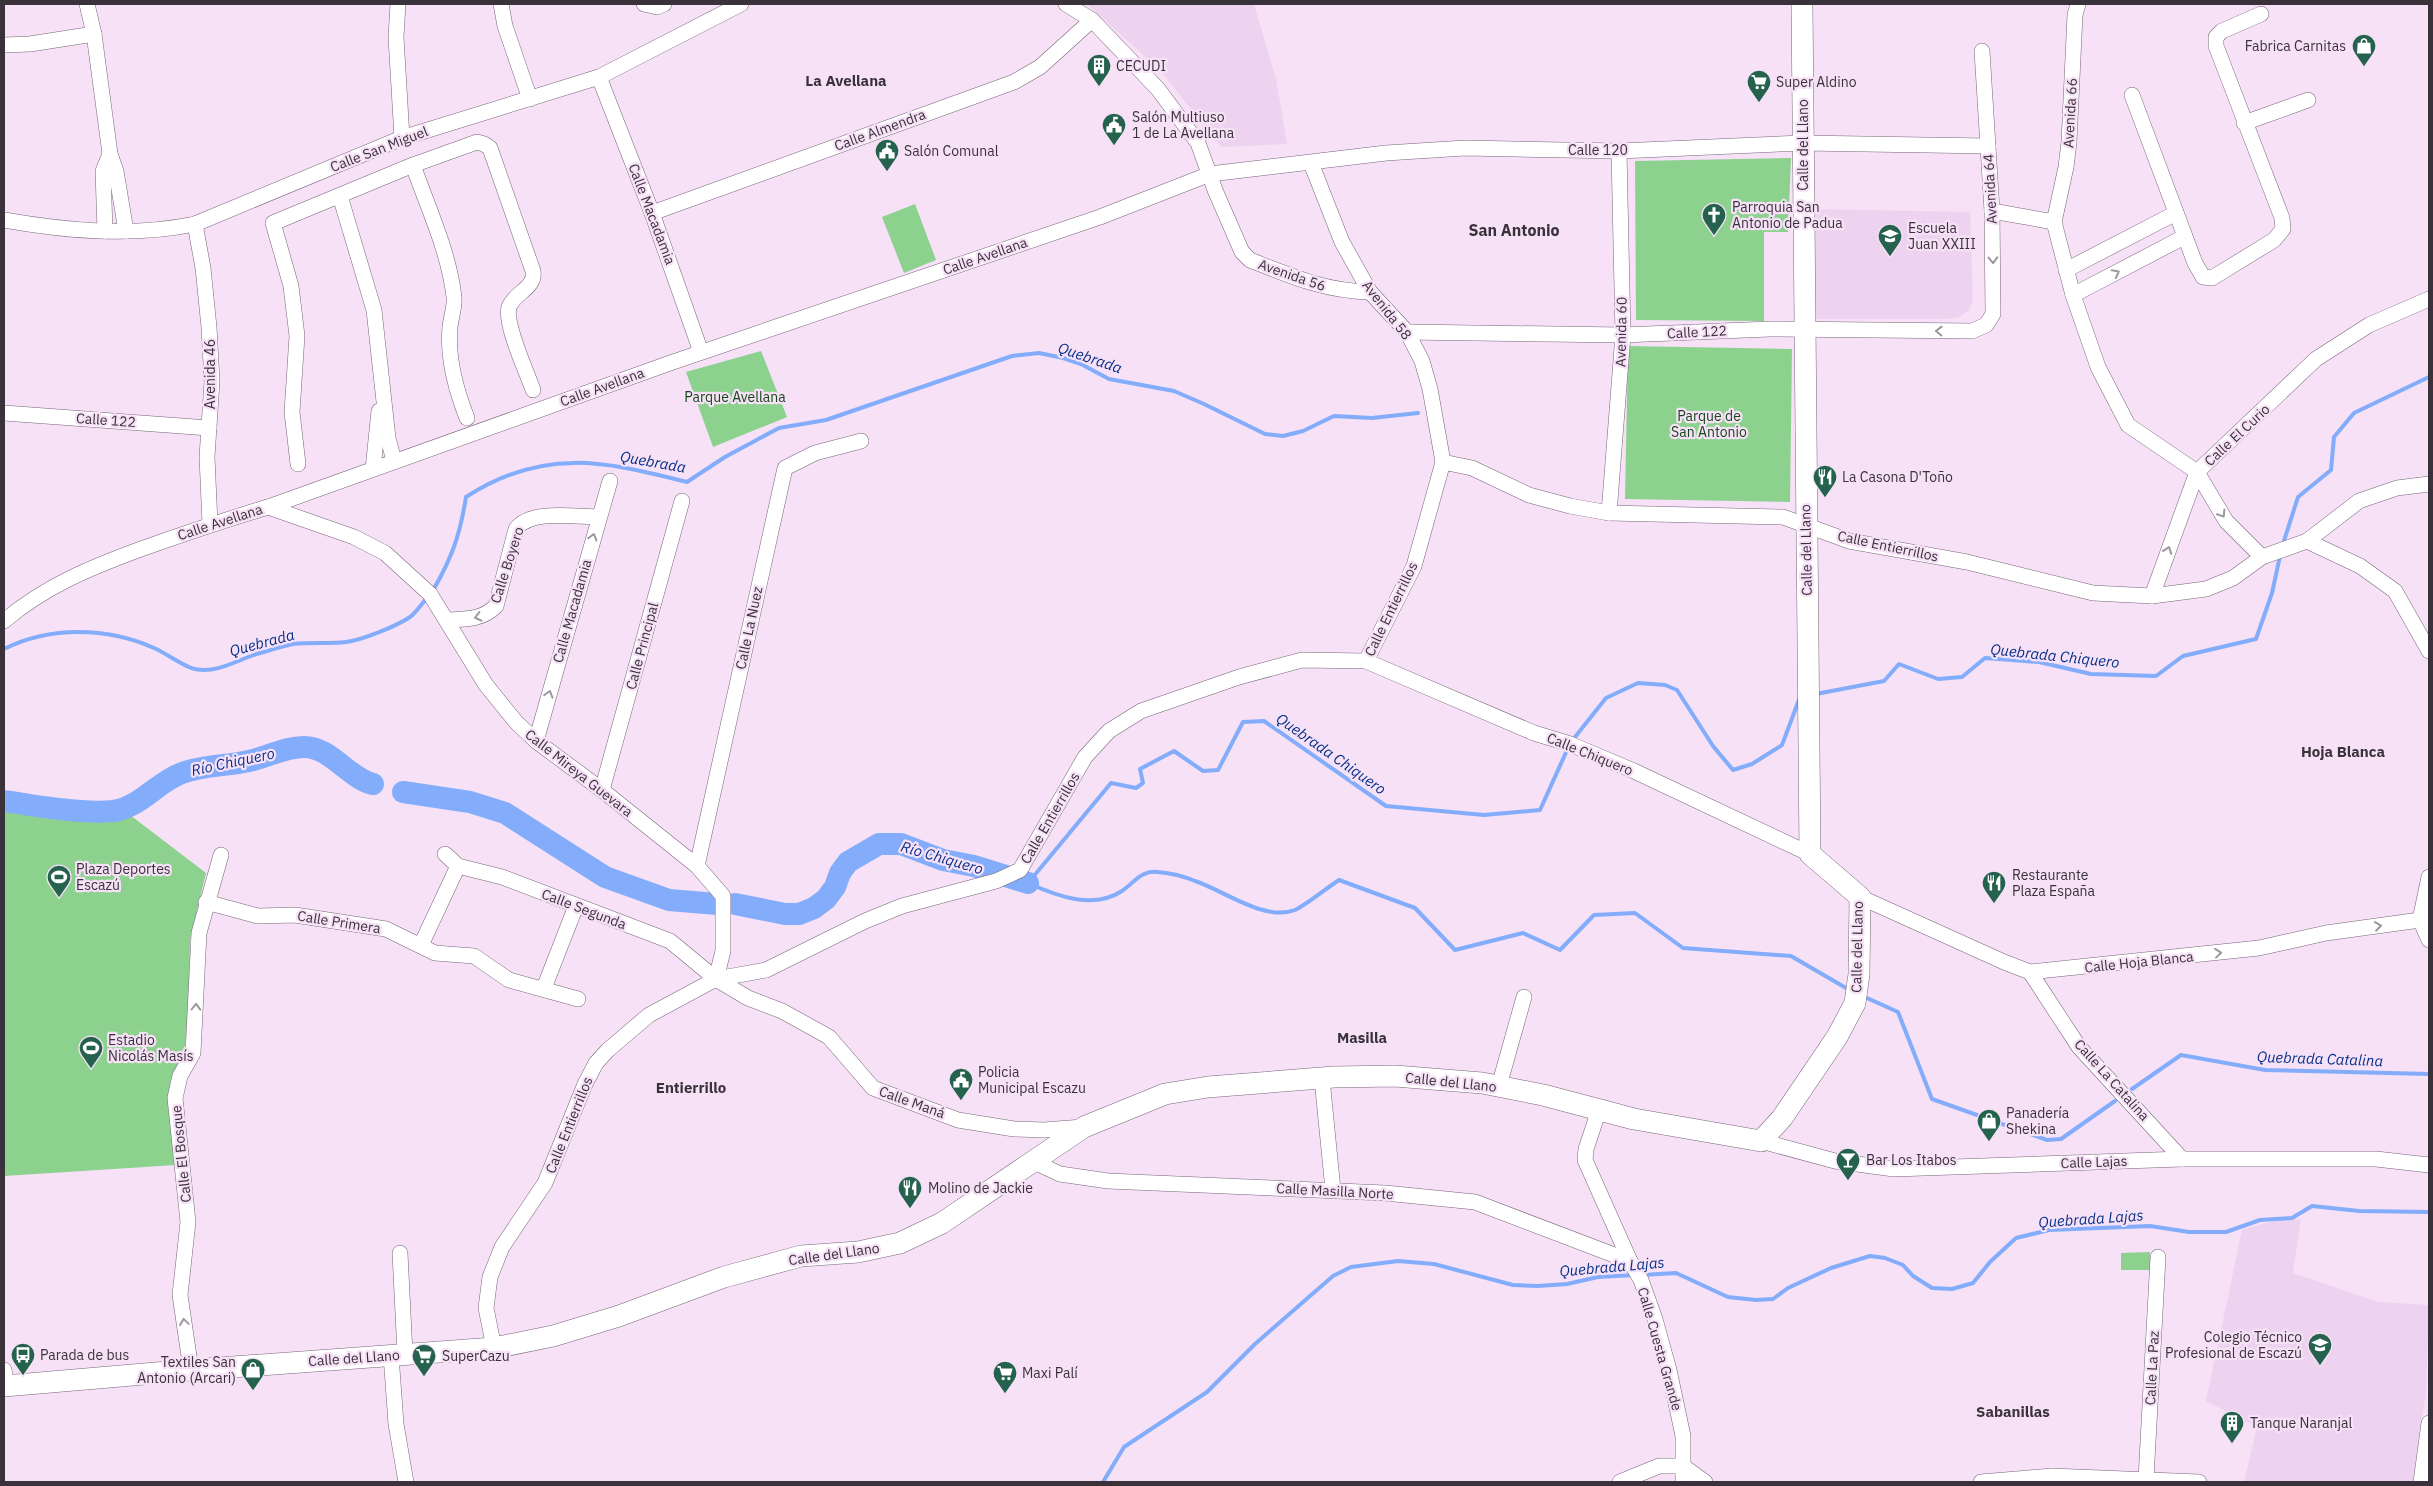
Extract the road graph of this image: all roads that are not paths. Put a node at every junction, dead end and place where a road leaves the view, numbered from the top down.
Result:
1 (87, 4) edge
2 (398, 4) edge
3 (501, 4) edge
4 (644, 4) edge
5 (664, 4) edge
6 (741, 4) edge
7 (1066, 4) edge
8 (1802, 4) edge
9 (2078, 4) edge
10 (725, 7) edge
11 (2261, 14) dead end
12 (1092, 20) junction
13 (94, 34) junction
14 (4, 45) edge
15 (1982, 51) dead end
16 (599, 76) junction
17 (2132, 95) dead end
18 (530, 99) junction
19 (2308, 100) dead end
20 (2244, 123) junction
21 (402, 138) junction
22 (1803, 143) junction
23 (1988, 146) junction
24 (1619, 150) junction
25 (110, 154) junction
26 (1311, 163) junction
27 (414, 165) junction
28 (1210, 174) junction
29 (340, 196) junction
30 (1992, 211) junction
31 (652, 213) junction
32 (2176, 214) junction
33 (4, 220) edge
34 (2054, 222) junction
35 (195, 224) junction
36 (105, 231) junction
37 (126, 231) junction
38 (2184, 237) junction
39 (2066, 270) junction
40 (1370, 292) junction
41 (2073, 295) junction
42 (2429, 299) edge
43 (1986, 325) joint
44 (1804, 329) junction
45 (1407, 332) junction
46 (1623, 335) junction
47 (701, 352) junction
48 (383, 384) junction
49 (533, 390) dead end
50 (4, 413) edge
51 (466, 418) dead end
52 (209, 428) junction
53 (861, 441) dead end
54 (394, 461) junction
55 (1443, 462) junction
56 (298, 464) dead end
57 (373, 469) junction
58 (2197, 472) junction
59 (610, 481) dead end
60 (2429, 484) edge
61 (682, 501) dead end
62 (268, 507) junction
63 (1609, 513) junction
64 (599, 517) junction
65 (210, 524) junction
66 (1806, 525) junction
67 (2303, 542) junction
68 (2268, 555) junction
69 (2152, 596) junction
70 (447, 620) junction
71 (4, 621) edge
72 (2429, 650) edge
73 (1366, 661) junction
74 (536, 741) junction
75 (602, 790) junction
76 (445, 854) dead end
77 (1810, 854) junction
78 (221, 855) dead end
79 (458, 866) junction
80 (697, 866) junction
81 (2429, 877) edge
82 (1860, 897) junction
83 (206, 902) junction
84 (576, 906) junction
85 (2425, 918) edge
86 (2429, 940) edge
87 (422, 945) junction
88 (2030, 972) junction
89 (716, 979) junction
90 (544, 988) junction
91 (1524, 997) dead end
92 (578, 999) dead end
93 (1322, 1079) junction
94 (1499, 1086) junction
95 (1599, 1110) junction
96 (1084, 1127) junction
97 (1761, 1141) junction
98 (2182, 1159) junction
99 (1032, 1162) junction
100 (2429, 1165) edge
101 (1333, 1190) junction
102 (400, 1253) dead end
103 (2158, 1257) dead end
104 (1630, 1261) junction
105 (494, 1348) junction
106 (398, 1355) junction
107 (190, 1370) junction
108 (5, 1381) edge
109 (2429, 1423) edge
110 (1683, 1466) junction
111 (2146, 1479) junction
112 (406, 1482) edge
113 (1620, 1482) edge
114 (1683, 1482) edge
115 (1704, 1482) edge
116 (1981, 1482) edge
117 (2199, 1482) edge
118 (2421, 1482) edge

1 - 13 street
2 - 21 street
3 - 18 street
4 - 5 street
6 - 10 street, Calle San Miguel
7 - 12 street, Avenida 56
8 - 22 main road, Calle del Llano
9 - 34 street, Avenida 66
10 - 16 street, Calle San Miguel
11 - 20 street
12 - 28 street, Avenida 56
12 - 31 street, Calle Almendra
13 - 14 street
13 - 25 street
15 - 23 street, Avenida 64
16 - 18 street, Calle San Miguel
16 - 31 street, Calle Macadamia
17 - 32 street
18 - 21 street, Calle San Miguel
19 - 20 street
20 - 38 street
21 - 35 street, Calle San Miguel
22 - 23 street, Calle 120
22 - 24 street, Calle 120
22 - 44 main road, Calle del Llano
23 - 30 street, Avenida 64
24 - 26 street, Calle 120
24 - 46 street, Avenida 60
25 - 36 street
25 - 37 street
26 - 28 street, Calle 120
26 - 40 street, Avenida 58
27 - 29 street
27 - 49 street
27 - 51 street
28 - 40 street, Avenida 56
28 - 47 street, Calle Avellana
29 - 48 street
29 - 56 street
30 - 34 street
30 -> 43 street, Avenida 64
31 - 47 street, Calle Macadamia
32 - 38 street
32 - 39 street
33 - 36 street, Calle San Miguel
34 - 39 street, Calle El Curio
35 - 37 street, Calle San Miguel
35 - 52 street, Avenida 46
36 - 37 street, Calle San Miguel
41 -> 38 street
39 - 41 street, Calle El Curio
40 - 45 street, Avenida 58
41 - 58 street, Calle El Curio
42 - 58 street, Calle El Curio
43 -> 44 street, Calle 122
44 - 46 street, Calle 122
44 - 66 main road, Calle del Llano
45 - 46 street, Calle 122
45 - 55 street, Avenida 58
46 - 63 street, Avenida 60
47 - 54 street, Calle Avellana
48 - 54 street
48 - 57 street
50 - 52 street, Calle 122
52 - 65 street, Avenida 46
53 - 80 street, Calle La Nuez
54 - 57 street, Calle Avellana
55 - 63 street, Calle Entierrillos
55 - 73 street, Calle Entierrillos
57 - 62 street, Calle Avellana
58 -> 68 street
69 -> 58 street
59 - 64 street, Calle Macadamia
60 - 67 street, Calle Entierrillos
61 - 75 street, Calle Principal
62 - 65 street, Calle Avellana
62 - 70 street, Calle Mireya Guevara
63 - 66 street, Calle Entierrillos
64 -> 70 street, Calle Boyero
74 -> 64 street, Calle Macadamia
65 - 71 street, Calle Avellana
66 - 69 street, Calle Entierrillos
66 - 77 main road, Calle del Llano
67 - 68 street, Calle Entierrillos
67 - 72 street
68 - 69 street, Calle Entierrillos
70 - 74 street, Calle Mireya Guevara
73 - 77 street, Calle Chiquero
73 - 89 street, Calle Entierrillos
74 - 75 street, Calle Mireya Guevara
75 - 80 street, Calle Mireya Guevara
76 - 79 street, Calle Segunda
77 - 82 main road, Calle del Llano
78 - 83 street, Calle El Bosque
79 - 84 street, Calle Segunda
79 - 87 street
80 - 89 street, Calle Mireya Guevara
81 - 85 street
82 - 88 street, Calle Hoja Blanca
82 - 97 main road, Calle del Llano
83 - 87 street, Calle Primera
107 -> 83 street, Calle El Bosque
84 - 89 street, Calle Segunda
84 - 90 street
85 - 86 street
88 -> 85 street, Calle Hoja Blanca
87 - 90 street, Calle Primera
88 - 98 street, Calle La Catalina
89 - 96 street, Calle Maná
89 - 105 street, Calle Entierrillos
90 - 92 street, Calle Primera
91 - 94 street
93 - 94 main road, Calle del Llano
93 - 96 main road, Calle del Llano
93 - 101 street
94 - 95 main road, Calle del Llano
95 - 97 main road, Calle del Llano
95 - 104 street, Calle Cuesta Grande
96 - 99 main road, Calle del Llano
97 - 98 street, Calle Lajas
98 - 100 street, Calle Lajas
99 - 101 street, Calle Masilla Norte
99 - 105 main road, Calle del Llano
101 - 104 street, Calle Masilla Norte
102 - 106 street
103 - 111 street, Calle La Paz
104 - 110 street, Calle Cuesta Grande
105 - 106 main road, Calle del Llano
106 - 107 main road, Calle del Llano
106 - 112 street
107 - 108 main road, Calle del Llano
109 - 118 street
110 - 113 street
110 - 114 street, Calle Cuesta Grande
110 - 115 street
111 - 116 street
111 - 117 street

